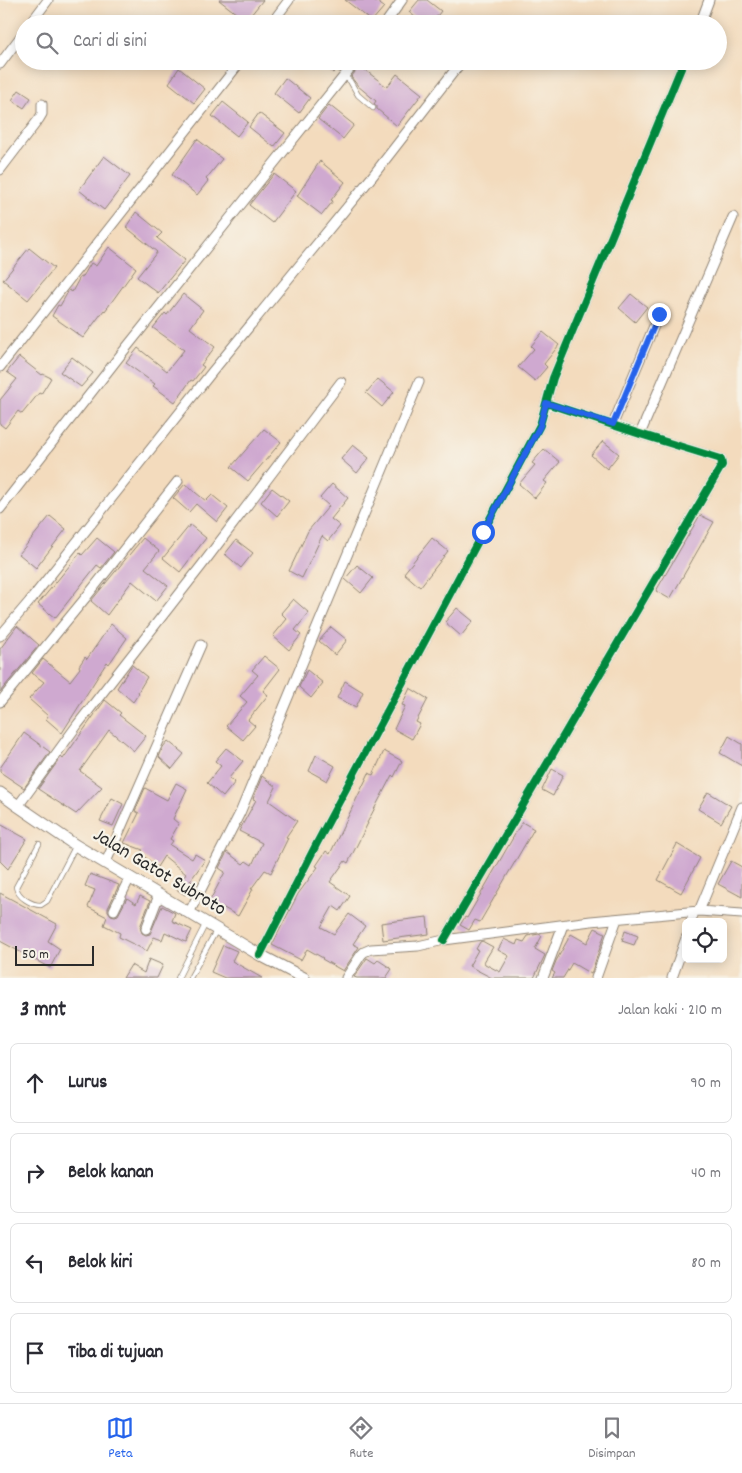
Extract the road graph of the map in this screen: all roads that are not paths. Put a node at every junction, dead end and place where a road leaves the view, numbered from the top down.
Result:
1 (48, 0) edge
2 (289, 0) edge
3 (402, 0) edge
4 (709, 0) edge
5 (37, 15) edge
6 (278, 15) edge
7 (391, 15) edge
8 (703, 15) edge
9 (15, 44) edge
10 (0, 64) edge
11 (234, 70) edge
12 (349, 70) edge
13 (455, 70) edge
14 (680, 70) edge
15 (344, 76) junction
16 (42, 104) dead end
17 (374, 108) dead end
18 (0, 170) edge
19 (733, 216) dead end
20 (659, 314) dead end
21 (0, 367) edge
22 (342, 382) dead end
23 (418, 382) dead end
24 (546, 403) junction
25 (613, 424) junction
26 (640, 434) junction
27 (178, 481) dead end
28 (0, 509) edge
29 (0, 636) edge
30 (201, 645) dead end
31 (0, 702) edge
32 (0, 793) edge
33 (18, 806) junction
34 (742, 807) edge
35 (39, 844) dead end
36 (75, 845) junction
37 (106, 862) junction
38 (130, 877) junction
39 (160, 895) junction
40 (114, 910) dead end
41 (697, 911) junction
42 (189, 913) junction
43 (742, 914) edge
44 (693, 918) edge
45 (617, 919) junction
46 (206, 924) junction
47 (563, 925) junction
48 (146, 930) dead end
49 (217, 930) junction
50 (444, 940) junction
51 (682, 949) edge
52 (260, 956) junction
53 (178, 978) edge
54 (190, 978) edge
55 (304, 978) edge
56 (346, 978) edge
57 (543, 978) edge
58 (596, 978) edge
59 (672, 978) edge

1 - 5 street
2 - 6 street
3 - 7 street
4 - 8 street
9 - 10 street
11 - 21 street
12 - 15 street
13 - 29 street
14 - 24 street
15 - 17 lane
15 - 28 street
16 - 18 street
19 - 26 street
20 - 25 street
22 - 33 street
23 - 42 street
24 - 25 street
24 - 52 street
25 - 26 street
26 - 50 street
27 - 31 street
30 - 37 street
32 - 33 street, Jalan Gatot Subroto
33 - 36 street, Jalan Gatot Subroto
34 - 41 street
35 - 36 lane
36 - 37 street, Jalan Gatot Subroto
37 - 38 street, Jalan Gatot Subroto
38 - 39 street, Jalan Gatot Subroto
38 - 40 street
39 - 42 street, Jalan Gatot Subroto
39 - 48 street
41 - 43 street
41 - 44 street
41 - 45 street
42 - 46 street, Jalan Gatot Subroto
45 - 47 street
45 - 58 street
46 - 49 street, Jalan Gatot Subroto
46 - 53 lane
47 - 50 street
47 - 57 street
49 - 52 street, Jalan Gatot Subroto
49 - 54 lane
50 - 56 street
51 - 59 street
52 - 55 street, Jalan Gatot Subroto

